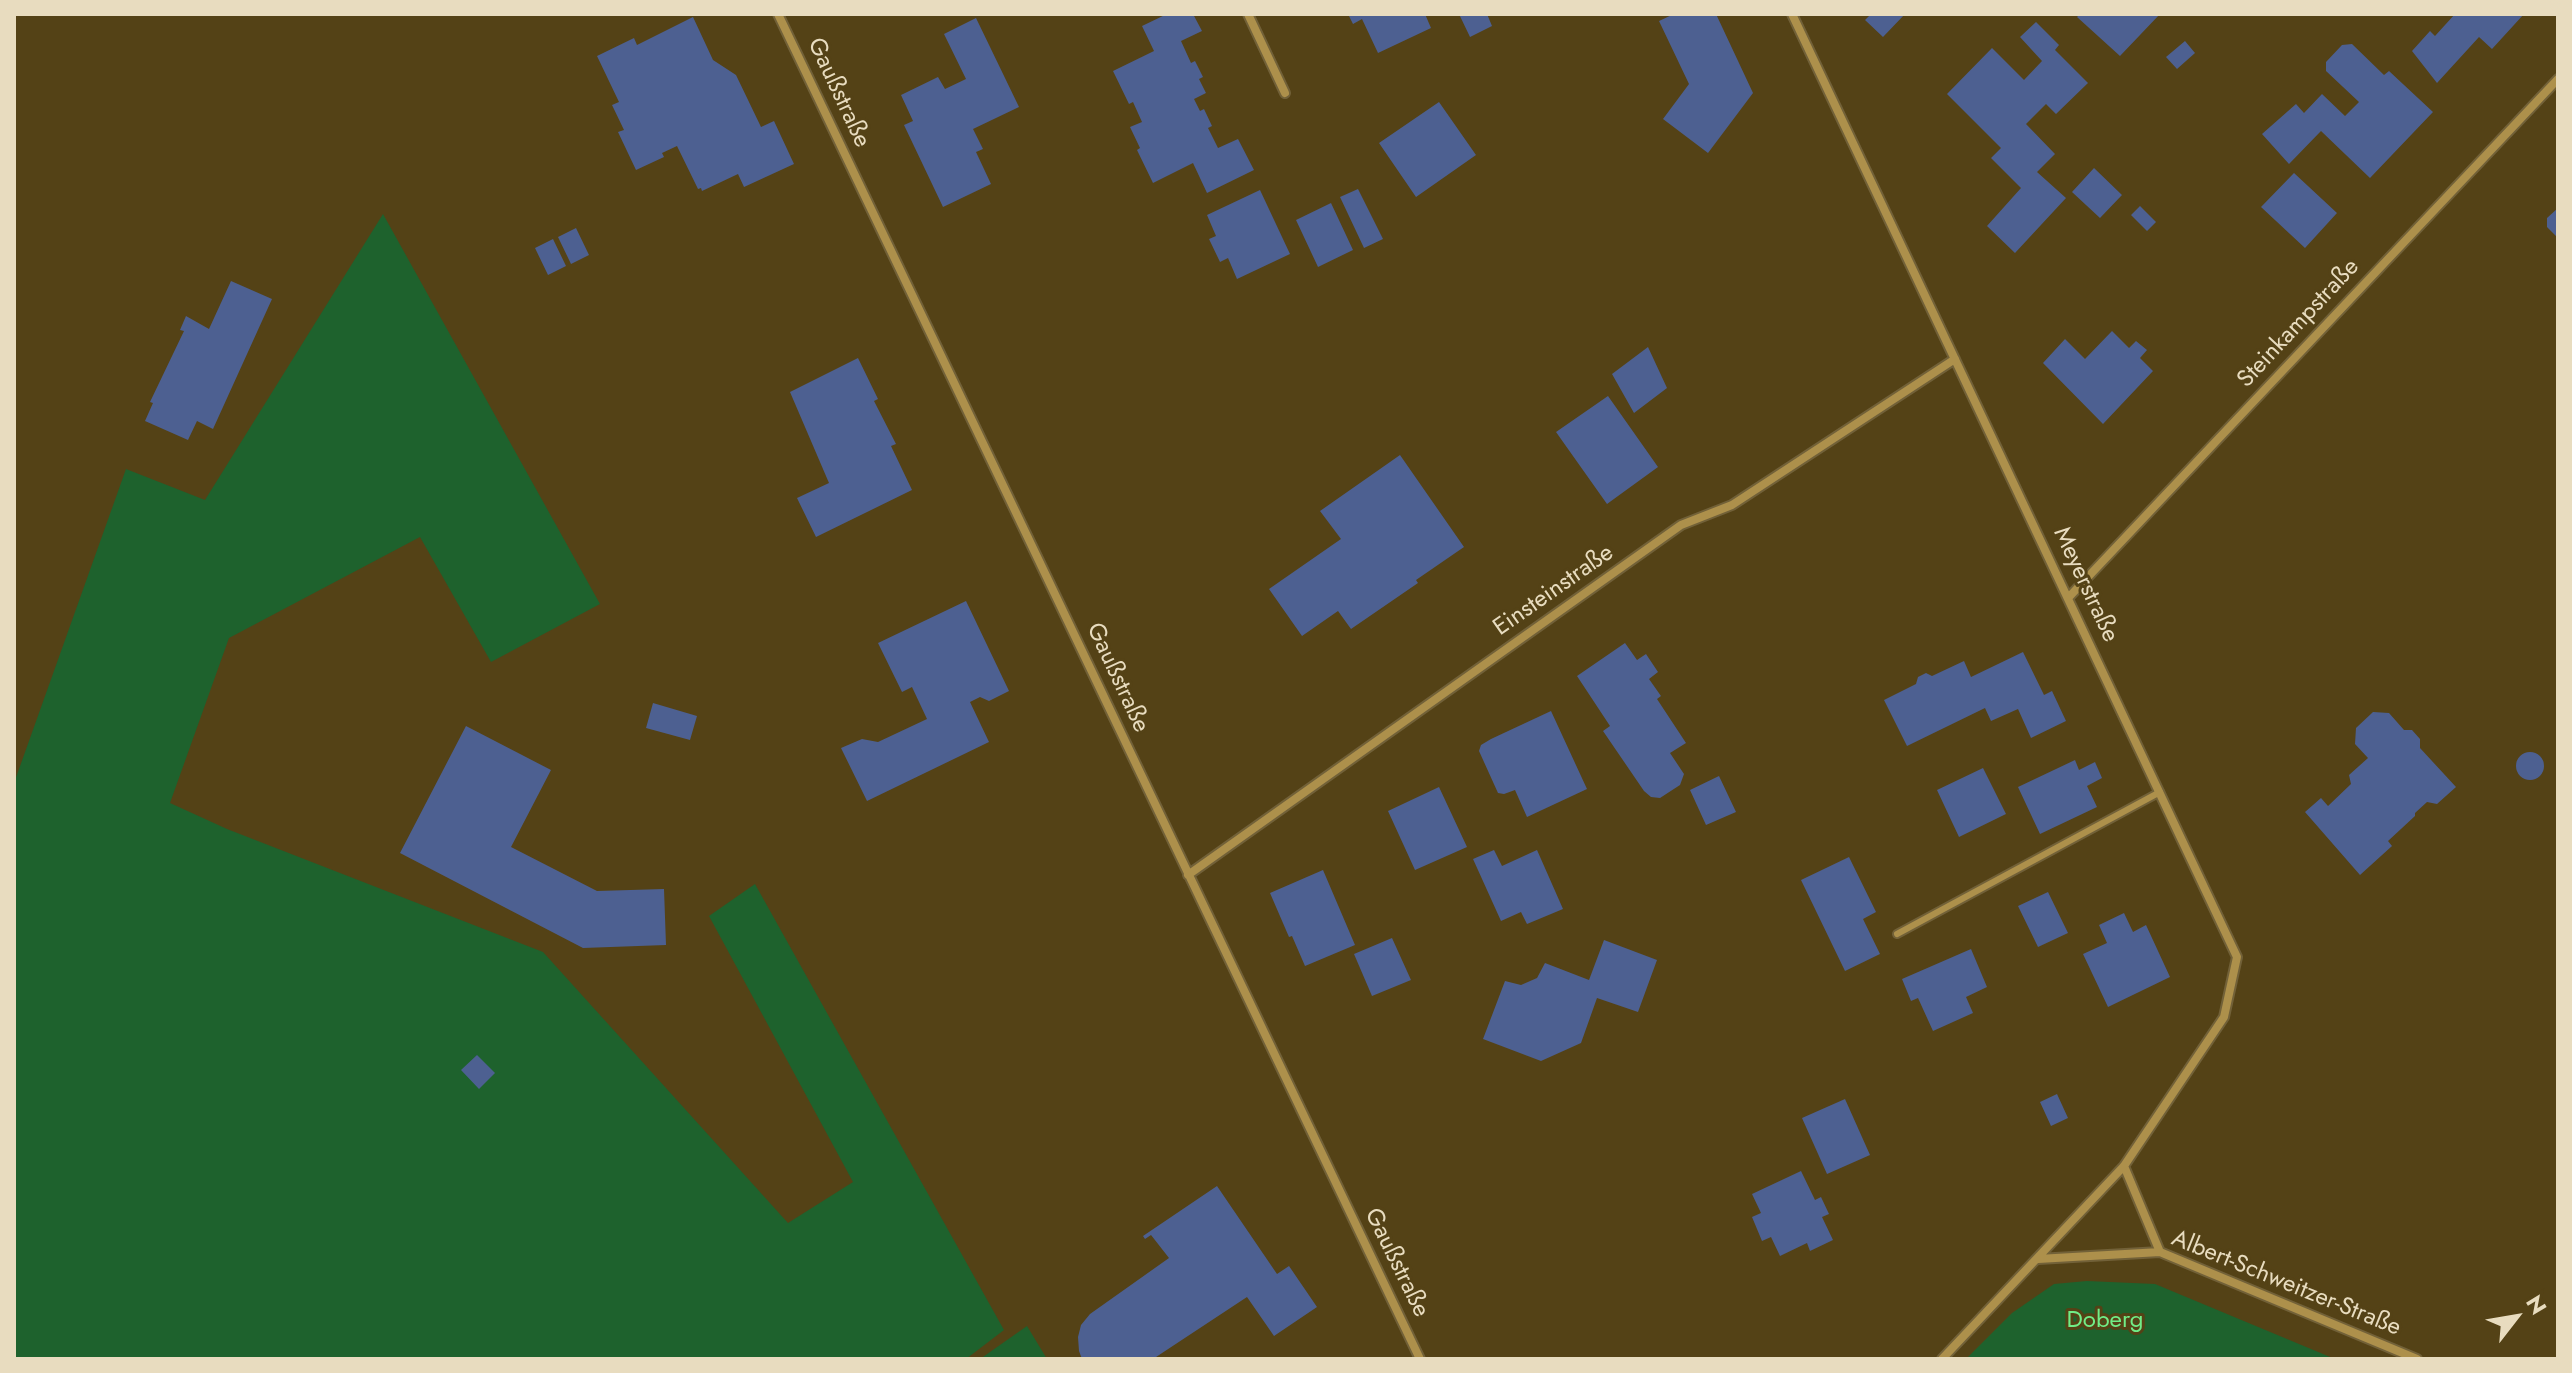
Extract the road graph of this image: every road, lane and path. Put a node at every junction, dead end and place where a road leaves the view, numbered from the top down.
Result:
1 (778, 14) edge
2 (1248, 14) edge
3 (1792, 14) edge
4 (2558, 79) edge
5 (1285, 93) dead end
6 (1955, 359) junction
7 (2069, 597) junction
8 (2160, 792) junction
9 (1188, 875) junction
10 (1897, 934) dead end
11 (2124, 1166) junction
12 (2160, 1252) junction
13 (2037, 1259) junction
14 (1420, 1359) edge
15 (1942, 1359) edge
16 (2417, 1359) edge

1 - 9 street, Gaußstraße
2 - 5 street
3 - 6 street, Meyerstraße
4 - 7 street, Steinkampstraße
6 - 7 street, Meyerstraße
6 - 9 street, Einsteinstraße
7 - 8 street, Meyerstraße
8 - 10 lane
8 - 11 street, Meyerstraße
9 - 14 street, Gaußstraße
11 - 12 street
11 - 13 street, Meyerstraße
12 - 13 street, Albert-Schweitzer-Straße
12 - 16 street, Albert-Schweitzer-Straße
13 - 15 street

